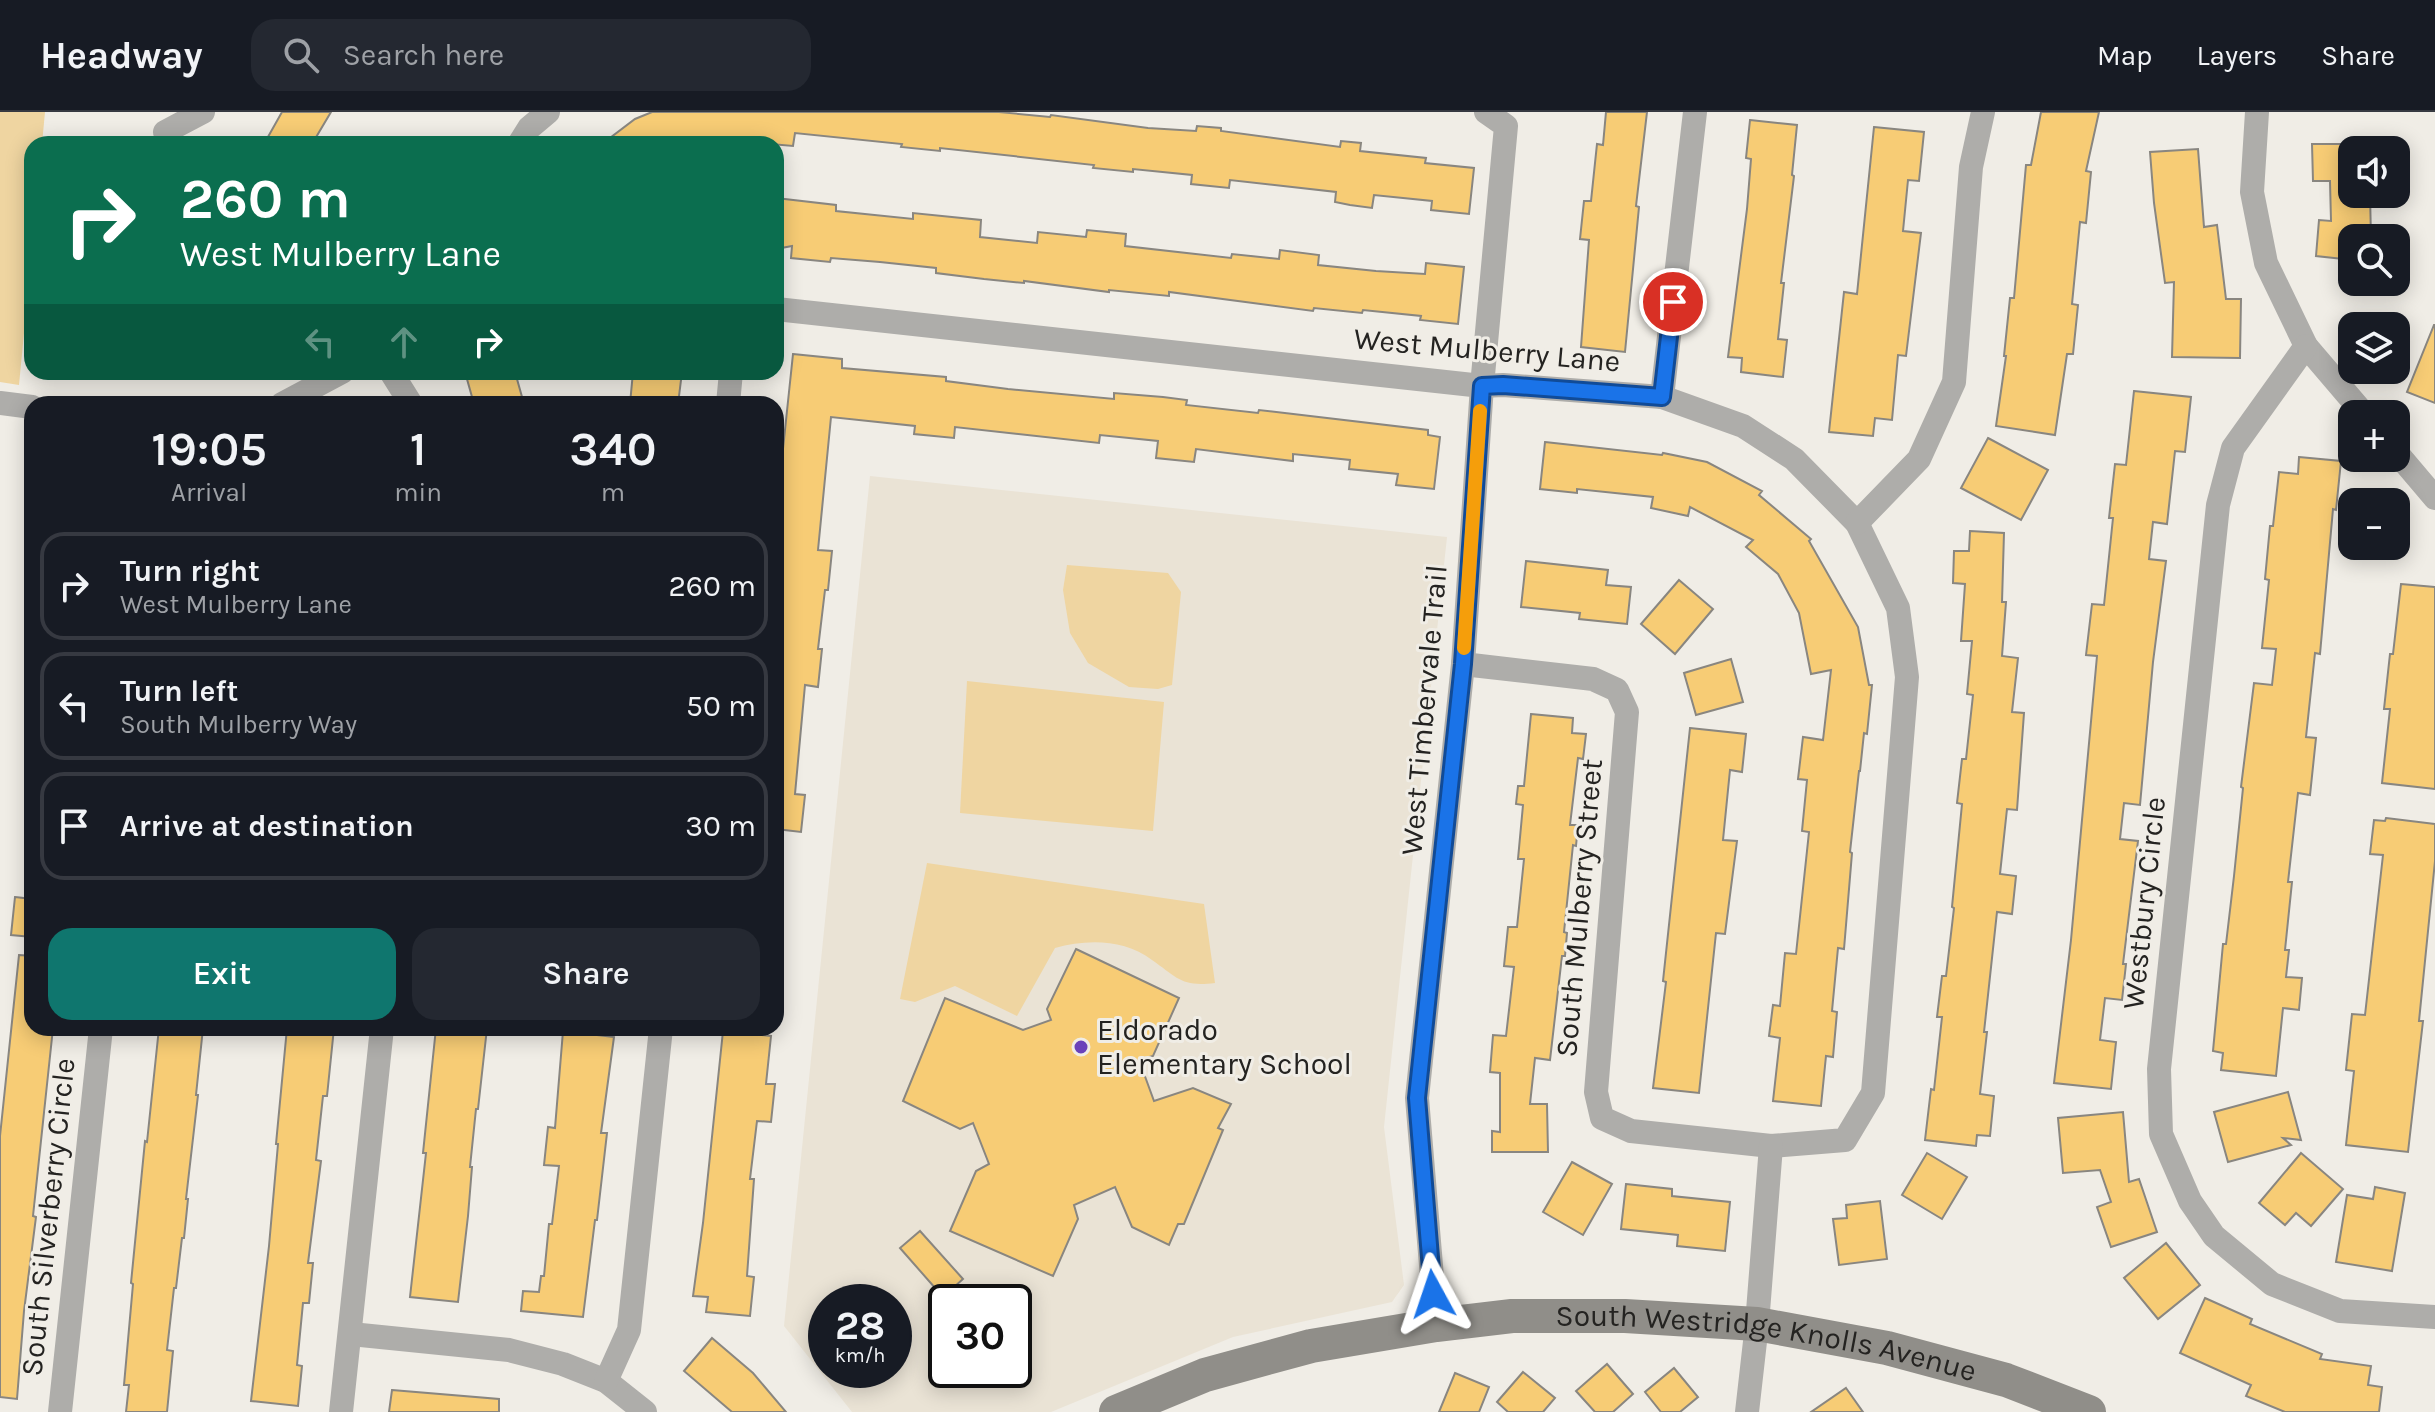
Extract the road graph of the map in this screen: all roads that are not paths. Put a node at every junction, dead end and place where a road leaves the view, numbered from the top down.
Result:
1 (203, 112) edge
2 (548, 112) edge
3 (1486, 112) edge
4 (1695, 112) edge
5 (1983, 112) edge
6 (2257, 112) edge
7 (165, 132) dead end
8 (524, 136) edge
9 (784, 310) edge
10 (2306, 346) junction
11 (327, 380) edge
12 (1482, 386) junction
13 (297, 396) edge
14 (1662, 397) junction
15 (2352, 400) edge
16 (0, 403) edge
17 (24, 406) edge
18 (2410, 469) edge
19 (2435, 498) edge
20 (1857, 523) junction
21 (1463, 664) junction
22 (100, 1036) edge
23 (381, 1036) edge
24 (660, 1036) edge
25 (1771, 1146) junction
26 (2435, 1317) edge
27 (1757, 1324) junction
28 (1436, 1325) junction
29 (351, 1334) junction
30 (606, 1381) junction
31 (60, 1412) edge
32 (341, 1412) edge
33 (645, 1412) edge
34 (1116, 1412) edge
35 (1747, 1412) edge
36 (2089, 1412) edge

1 - 7 street
2 - 8 street
3 - 12 street, West Timbervale Trail
4 - 14 street
5 - 20 street
6 - 10 street
9 - 12 street, West Mulberry Lane
10 - 15 street
10 - 26 street, Westbury Circle
11 - 13 street
12 - 14 street, West Mulberry Lane
12 - 21 street, West Timbervale Trail
14 - 20 street, West Mulberry Lane
16 - 17 street
18 - 19 street
20 - 25 street, West Mulberry Lane
21 - 25 street, South Mulberry Street
21 - 28 street, West Timbervale Trail
22 - 31 street, South Silverberry Circle
23 - 29 street
24 - 30 street
25 - 27 street
27 - 28 street, South Westridge Knolls Avenue
27 - 35 street
27 - 36 street, South Westridge Knolls Avenue
28 - 34 street, South Westridge Knolls Avenue
29 - 30 street
29 - 32 street
30 - 33 street

